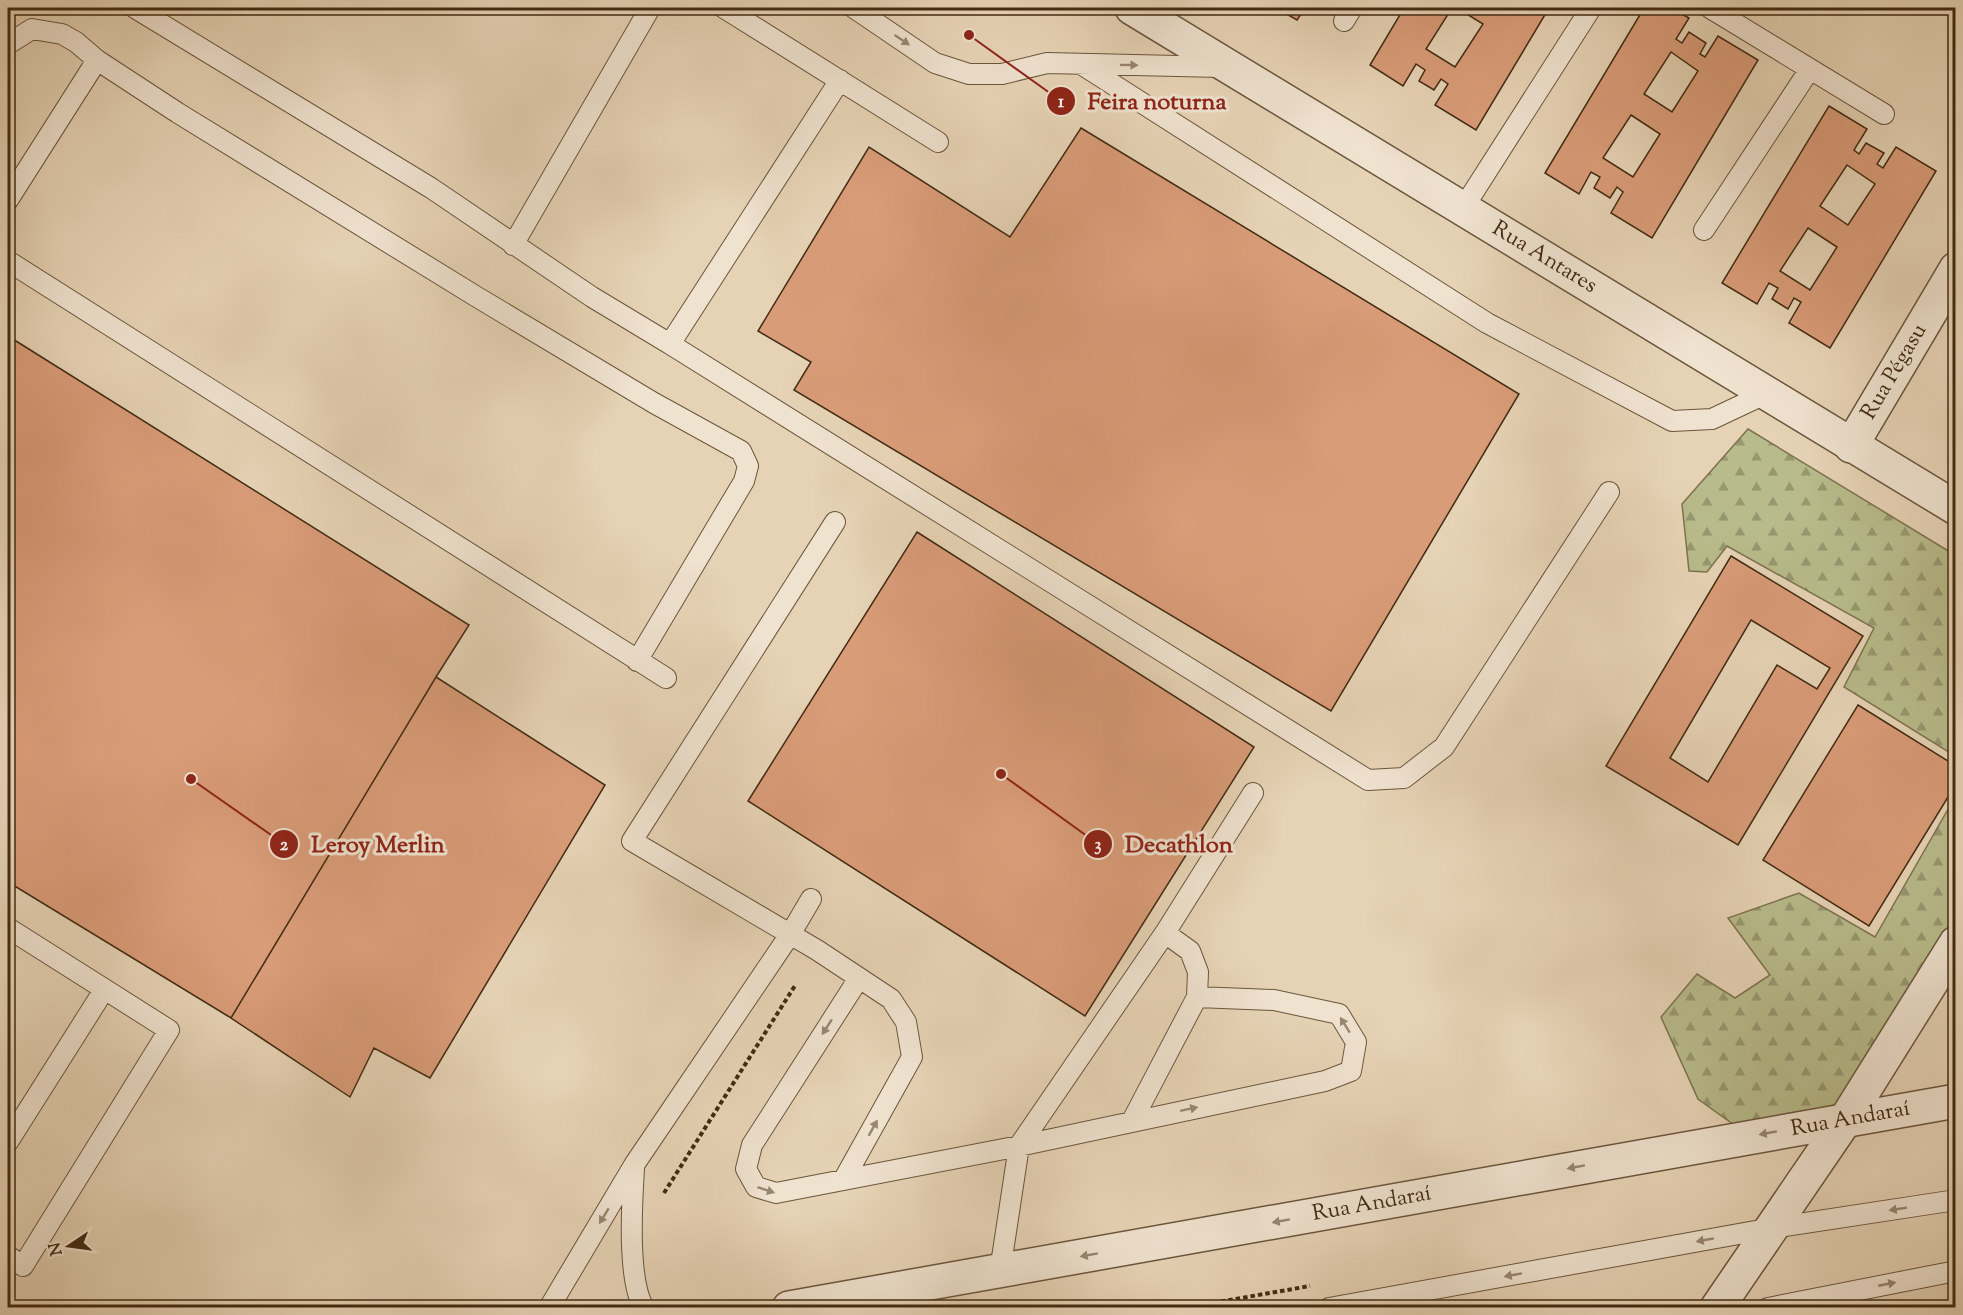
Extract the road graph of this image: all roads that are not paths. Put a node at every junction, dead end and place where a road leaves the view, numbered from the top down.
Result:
1 (135, 8) edge
2 (650, 8) edge
3 (723, 8) edge
4 (854, 8) edge
5 (1132, 8) edge
6 (1591, 8) edge
7 (1710, 8) edge
8 (8, 44) edge
9 (97, 60) junction
10 (1081, 64) junction
11 (1227, 67) junction
12 (1810, 69) junction
13 (840, 80) junction
14 (1884, 114) dead end
15 (938, 142) dead end
16 (8, 200) edge
17 (1462, 210) junction
18 (1704, 230) dead end
19 (513, 245) junction
20 (8, 261) edge
21 (1956, 269) edge
22 (670, 344) junction
23 (1765, 394) junction
24 (1851, 446) junction
25 (1609, 492) dead end
26 (1956, 508) edge
27 (835, 522) dead end
28 (638, 661) junction
29 (666, 678) dead end
30 (1253, 793) dead end
31 (811, 899) dead end
32 (8, 928) edge
33 (791, 933) junction
34 (1165, 933) junction
35 (1956, 943) edge
36 (859, 978) junction
37 (104, 990) junction
38 (1197, 997) junction
39 (1956, 1101) edge
40 (1846, 1119) junction
41 (1132, 1121) junction
42 (8, 1142) edge
43 (1019, 1146) junction
44 (634, 1165) junction
45 (844, 1179) junction
46 (1956, 1200) edge
47 (1772, 1228) junction
48 (8, 1256) edge
49 (1000, 1271) junction
50 (1956, 1271) edge
51 (549, 1308) edge
52 (644, 1308) edge
53 (789, 1308) edge
54 (1329, 1308) edge
55 (1718, 1308) edge
56 (1768, 1308) edge

1 - 19 lane
2 - 19 lane
3 - 13 lane
4 -> 10 lane
5 - 11 street, Rua Antares
6 - 17 lane
7 - 12 lane
8 - 9 lane
9 - 16 lane
9 - 28 lane
10 -> 11 lane
10 - 23 lane
11 - 17 street, Rua Antares
12 - 14 lane
12 - 18 lane
13 - 15 lane
13 - 22 lane
17 - 23 street, Rua Antares
19 - 22 lane
20 - 28 lane
21 - 24 street, Rua Pégasu
22 - 25 lane
23 - 24 street, Rua Antares
24 - 26 street, Rua Antares
27 - 33 lane
28 - 29 lane
30 - 34 lane
31 - 33 lane
32 - 37 lane
33 - 36 lane
33 - 44 lane
34 - 38 lane
34 - 43 lane
35 - 40 street
45 -> 36 lane
36 -> 45 lane
37 - 42 lane
37 - 48 lane
38 - 41 lane
41 -> 38 lane
39 - 40 street, Rua Andaraí
40 - 47 street
40 -> 49 street, Rua Andaraí
41 - 43 lane
43 - 45 lane
43 - 49 lane
44 -> 51 lane
44 - 52 lane
46 -> 47 lane
47 -> 54 lane
47 - 55 street
49 - 53 street, Rua Andaraí
56 -> 50 lane

